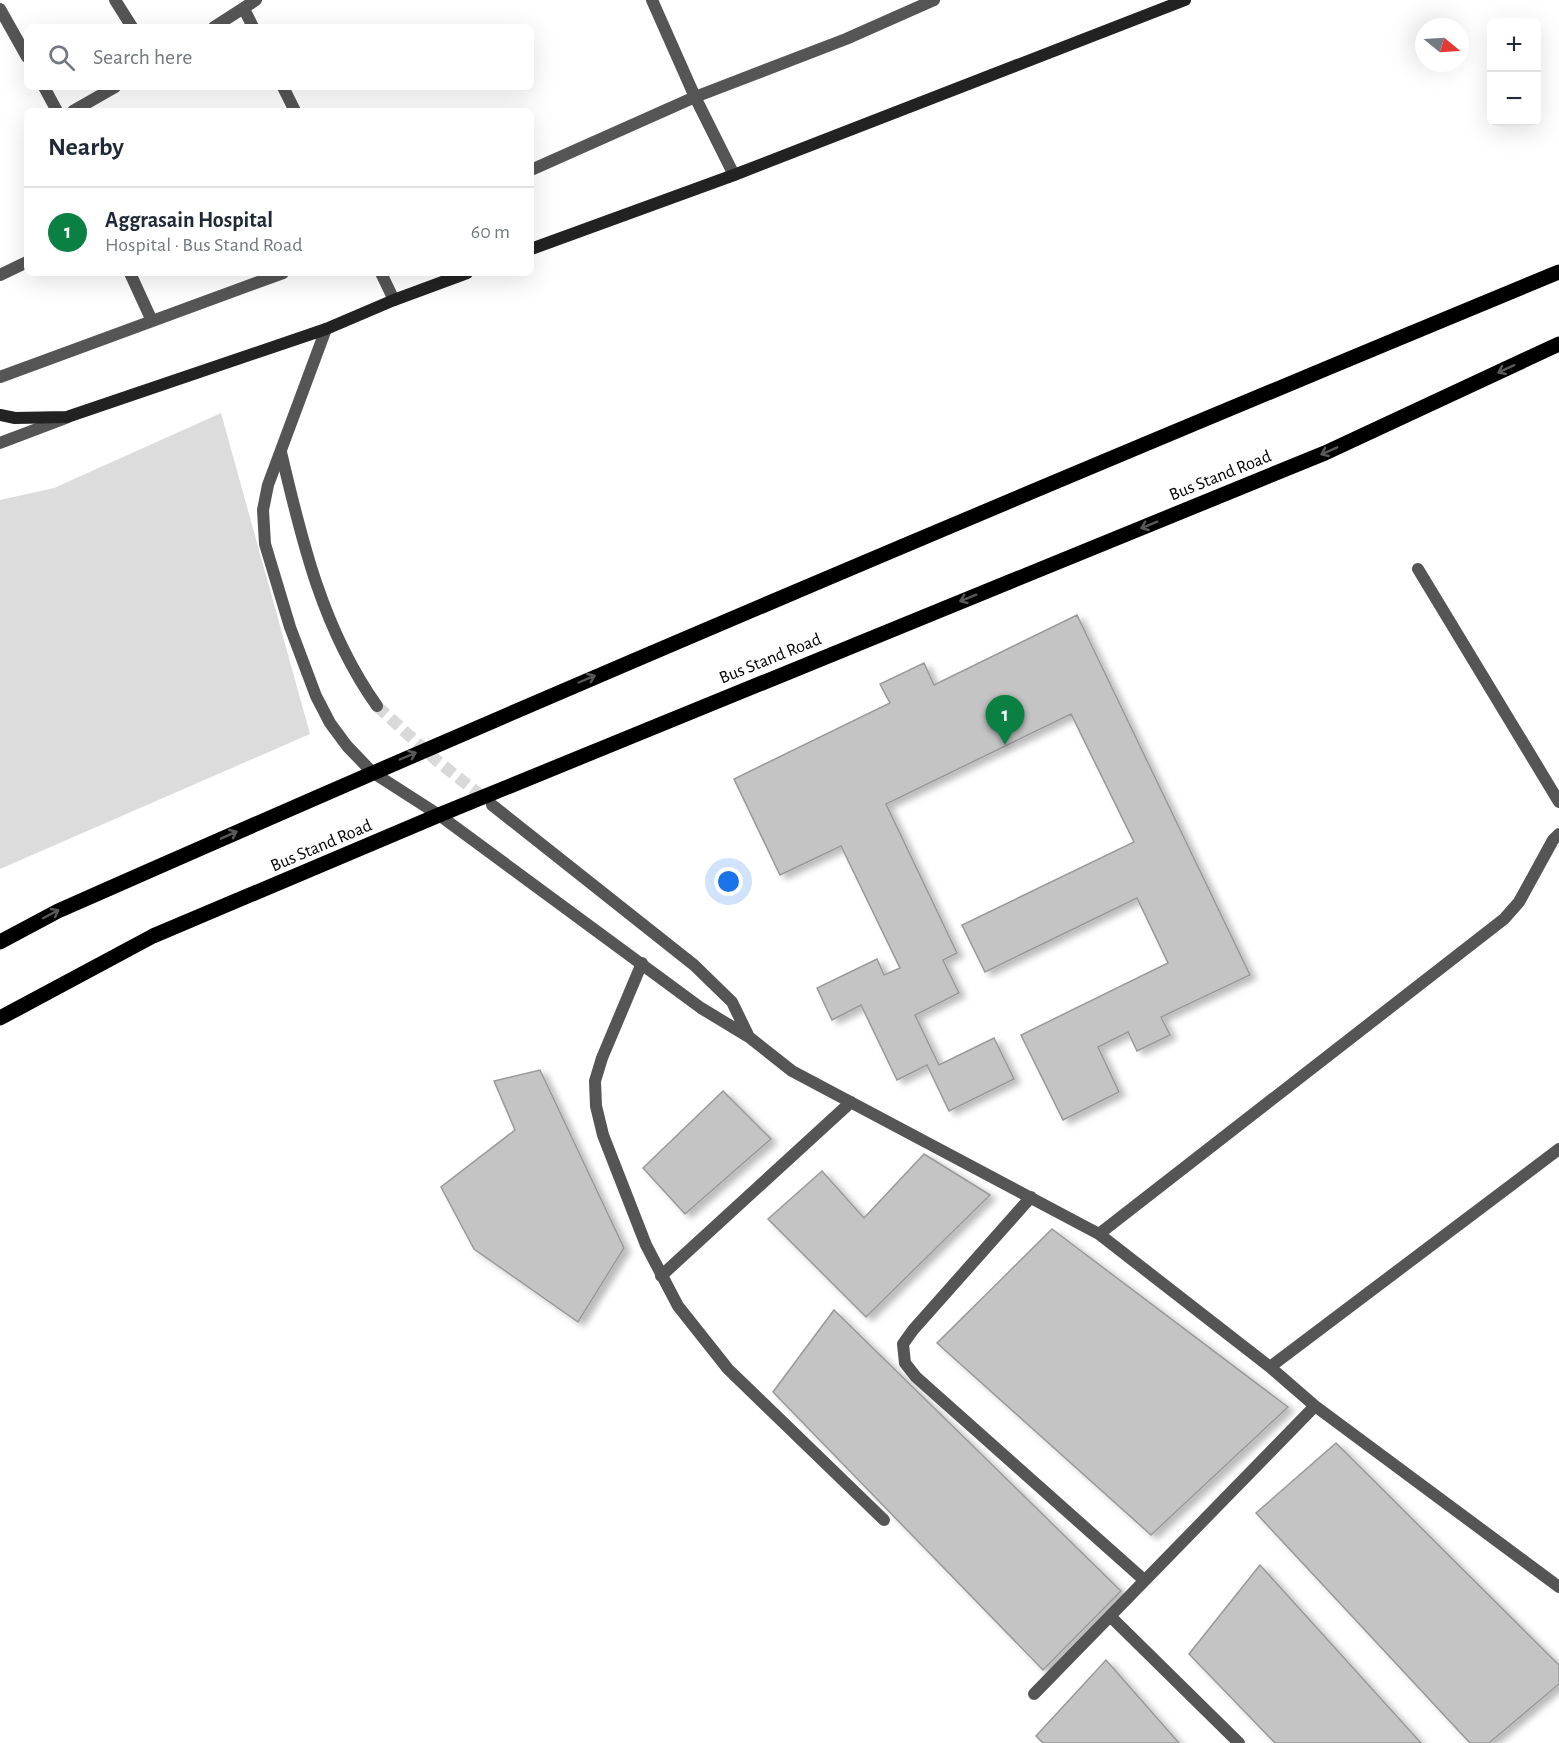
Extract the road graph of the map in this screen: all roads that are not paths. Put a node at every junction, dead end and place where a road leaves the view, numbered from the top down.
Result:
1 (115, 0) edge
2 (256, 0) edge
3 (652, 0) edge
4 (934, 0) edge
5 (1185, 0) edge
6 (0, 9) edge
7 (244, 9) junction
8 (130, 24) edge
9 (219, 24) edge
10 (252, 24) edge
11 (24, 52) edge
12 (46, 90) edge
13 (110, 90) edge
14 (285, 90) edge
15 (695, 97) junction
16 (55, 108) edge
17 (78, 108) edge
18 (294, 108) edge
19 (534, 169) edge
20 (734, 175) junction
21 (534, 248) edge
22 (24, 263) edge
23 (1559, 272) edge
24 (0, 275) edge
25 (131, 276) edge
26 (275, 276) edge
27 (382, 276) edge
28 (459, 276) edge
29 (394, 300) junction
30 (152, 321) junction
31 (326, 329) junction
32 (1559, 344) edge
33 (0, 377) edge
34 (0, 415) edge
35 (67, 417) junction
36 (0, 443) edge
37 (281, 450) junction
38 (1418, 569) dead end
39 (377, 706) tunnel mouth
40 (372, 772) junction
41 (1559, 802) edge
42 (492, 805) tunnel mouth
43 (439, 815) junction
44 (1559, 834) edge
45 (0, 942) edge
46 (642, 963) junction
47 (0, 1018) edge
48 (749, 1037) junction
49 (851, 1102) junction
50 (1559, 1149) edge
51 (1031, 1197) junction
52 (1099, 1234) junction
53 (661, 1276) junction
54 (1270, 1366) junction
55 (1315, 1406) junction
56 (884, 1520) dead end
57 (1143, 1579) junction
58 (1559, 1587) edge
59 (1110, 1616) junction
60 (1034, 1694) dead end
61 (1239, 1743) edge

1 - 8 street
2 - 7 street
3 - 15 street
4 - 15 street
5 - 20 street
6 - 11 street
7 - 9 street
7 - 10 street
12 - 16 street
13 - 17 street
14 - 18 street
15 - 19 street
15 - 20 street
20 - 21 street
22 - 24 street
40 -> 23 main road
25 - 30 street
26 - 30 street
27 - 29 street
28 - 29 street
29 - 31 street
30 - 33 street
31 - 35 street
31 - 37 street
32 -> 43 main road, Bus Stand Road
34 - 35 street
35 - 36 street
37 - 39 street
37 - 40 street
38 - 41 street
40 - 43 street
45 -> 40 main road
42 - 48 street
43 - 46 street
43 - 47 main road, Bus Stand Road
44 - 52 street
46 - 48 street
46 - 53 street
48 - 49 street
49 - 51 street
49 - 53 street
50 - 54 street
51 - 52 street
51 - 57 street
52 - 54 street
53 - 56 street
54 - 55 street
55 - 57 street
55 - 58 street
57 - 59 street
59 - 60 street
59 - 61 street

